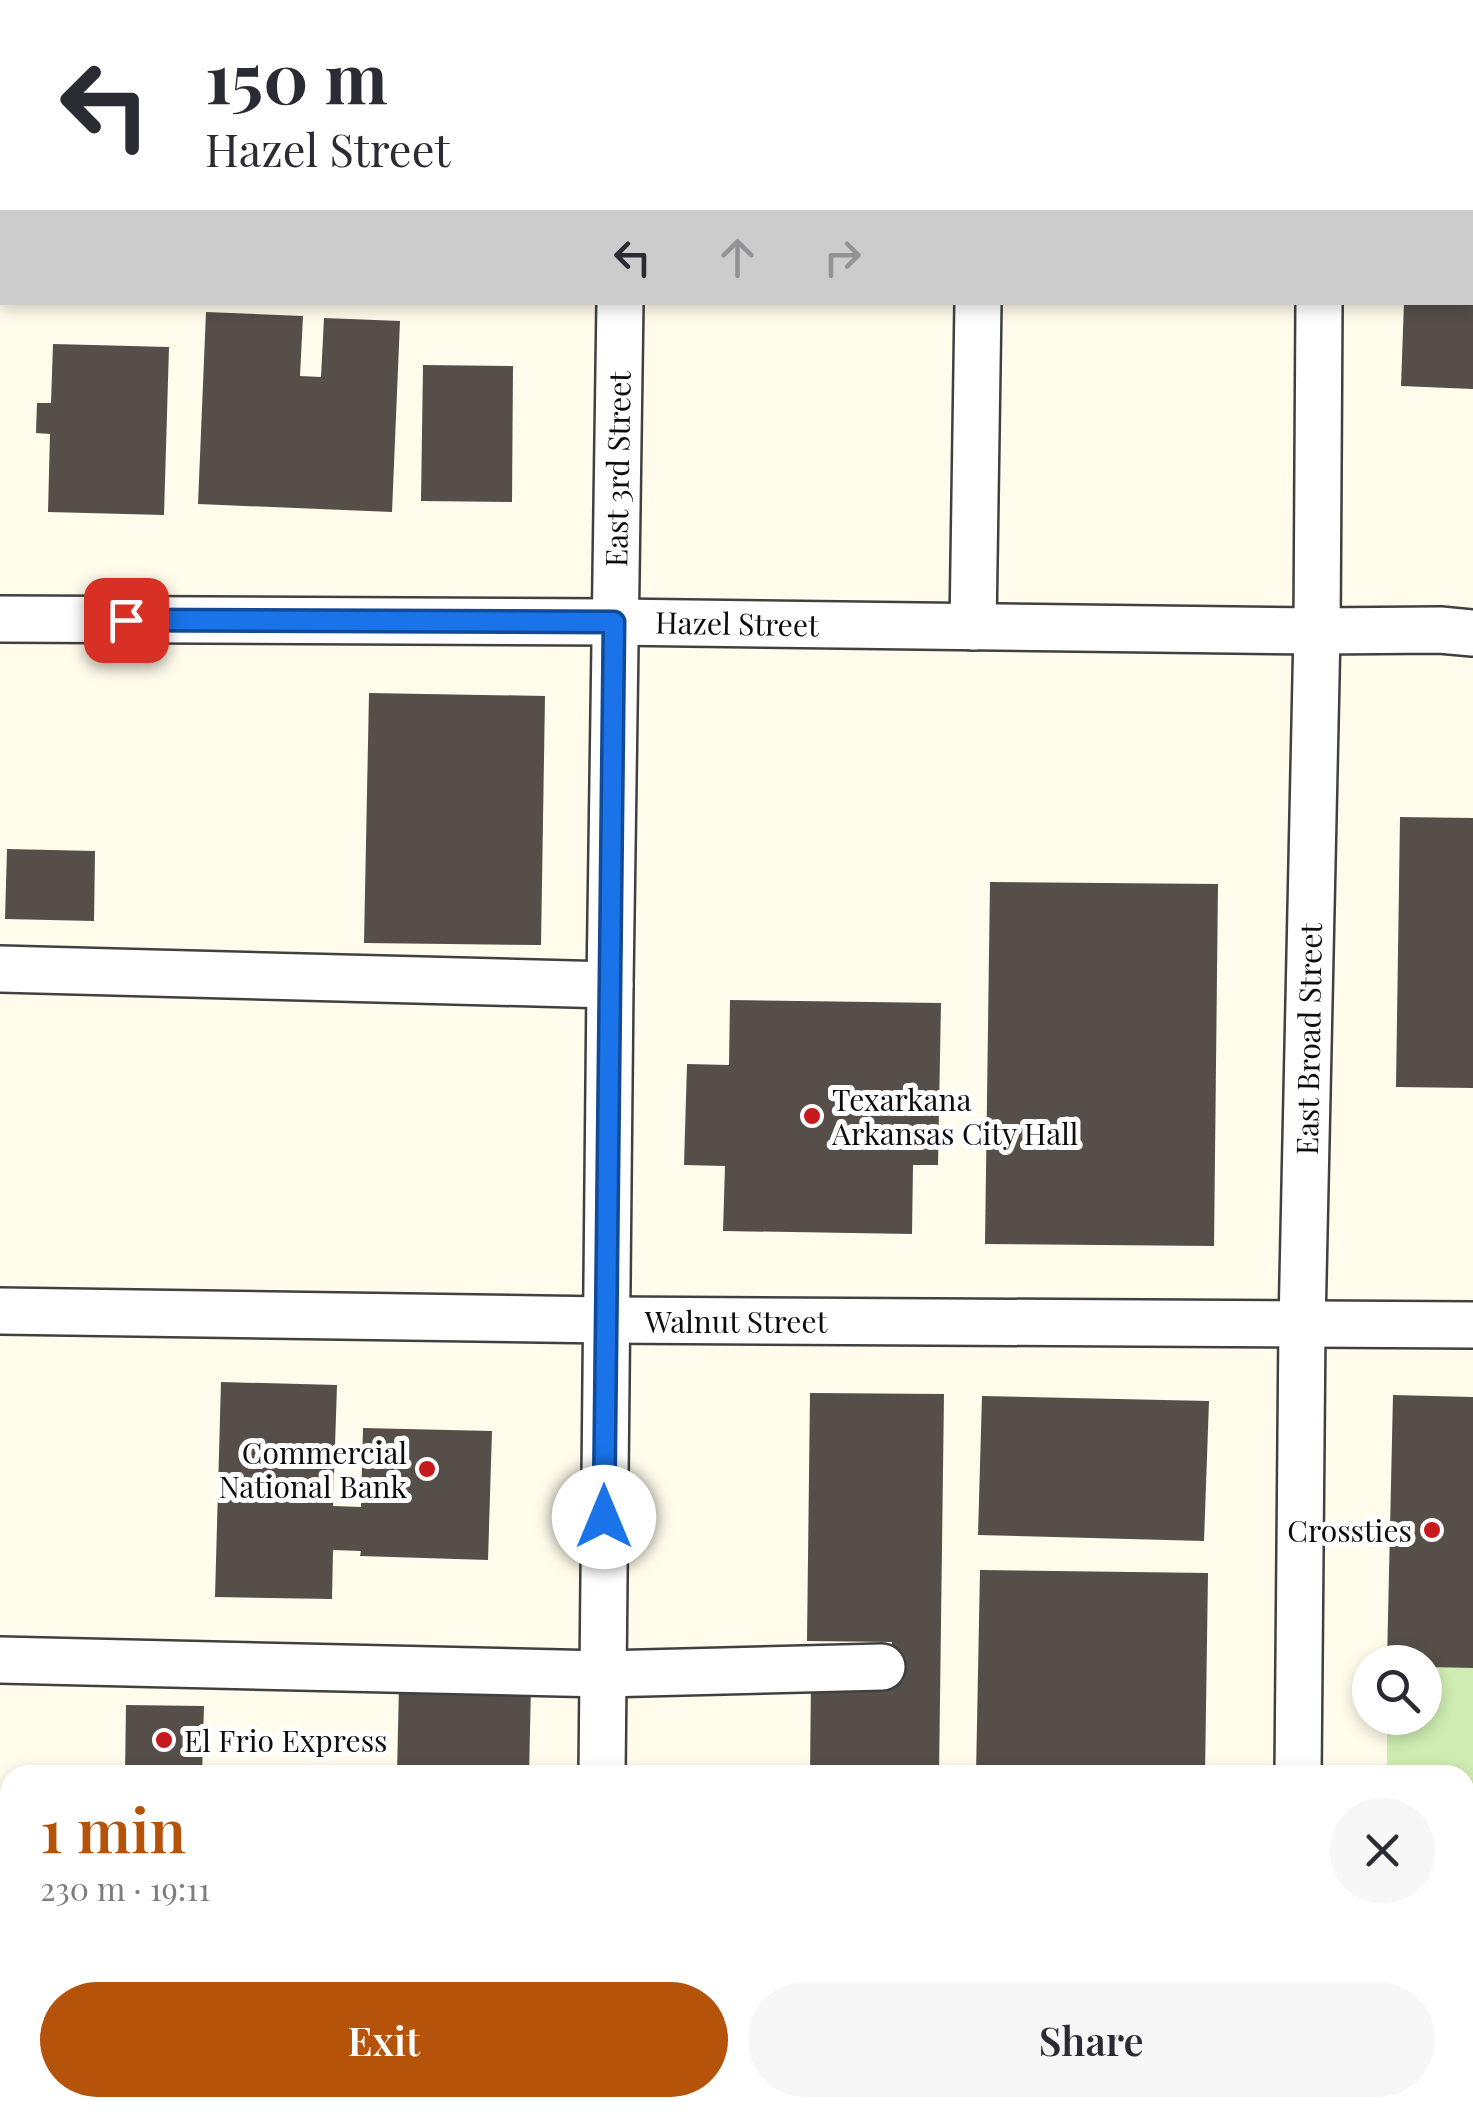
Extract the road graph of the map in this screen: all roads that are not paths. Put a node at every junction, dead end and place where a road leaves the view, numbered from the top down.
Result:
1 (620, 305) edge
2 (978, 305) edge
3 (1318, 305) edge
4 (0, 619) edge
5 (614, 622) junction
6 (974, 627) junction
7 (1317, 631) junction
8 (1473, 634) edge
9 (0, 969) edge
10 (610, 985) junction
11 (0, 1311) edge
12 (606, 1320) junction
13 (1302, 1325) junction
14 (1473, 1325) edge
15 (0, 1660) edge
16 (882, 1667) dead end
17 (603, 1674) junction
18 (602, 1765) edge
19 (1298, 1765) edge

1 - 5 street, East 3rd Street
2 - 6 street
3 - 7 street, East Broad Street
4 - 5 street, Hazel Street
5 - 6 street, Hazel Street
5 - 10 street, East 3rd Street
6 - 7 street, Hazel Street
7 - 8 street, Hazel Street
7 - 13 street, East Broad Street
9 - 10 street
10 - 12 street, East 3rd Street
11 - 12 street, Walnut Street
12 - 13 street, Walnut Street
12 - 17 street, East 3rd Street
13 - 14 street, Walnut Street
13 - 19 street, East Broad Street
15 - 17 street
16 - 17 street
17 - 18 street, East 3rd Street

